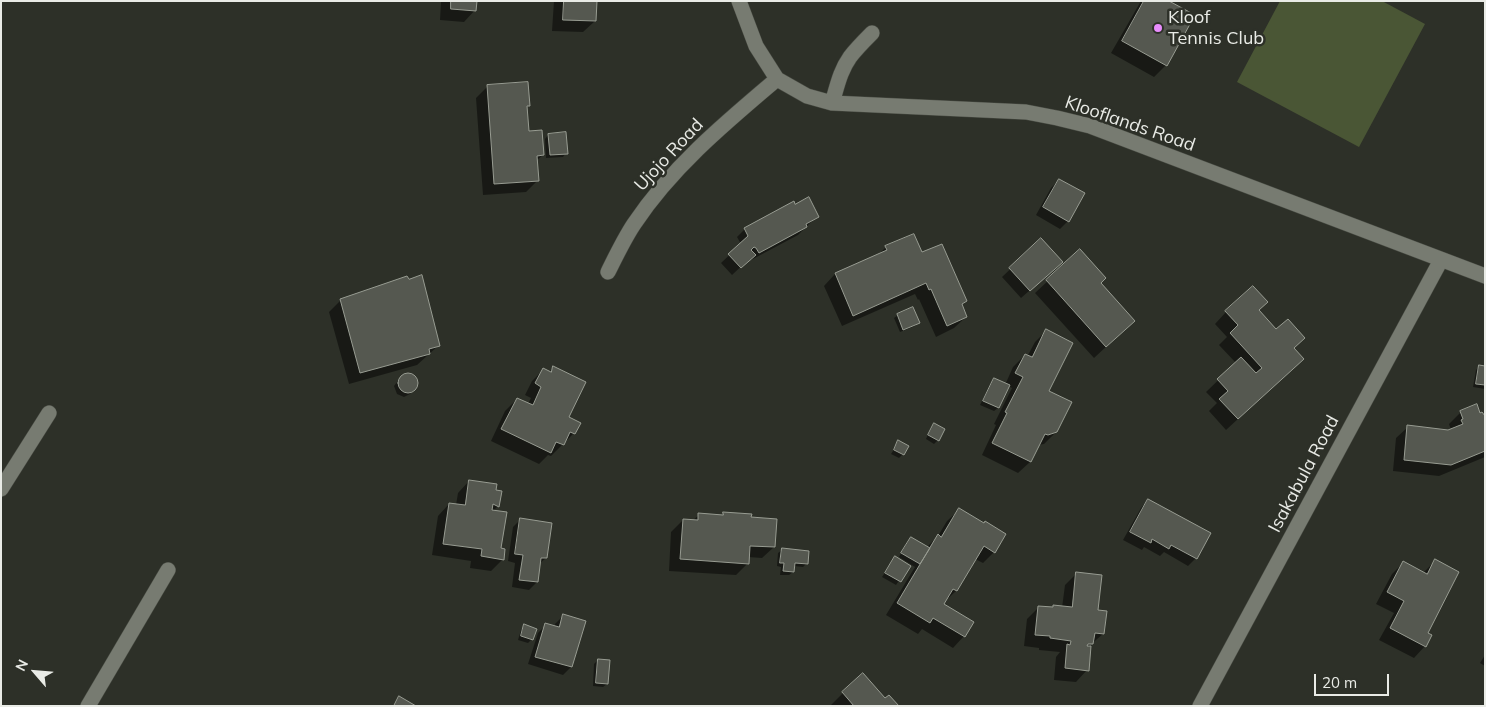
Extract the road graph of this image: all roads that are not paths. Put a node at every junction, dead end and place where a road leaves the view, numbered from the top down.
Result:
1 (740, 1) edge
2 (872, 33) dead end
3 (777, 79) junction
4 (832, 103) junction
5 (1440, 260) junction
6 (608, 272) dead end
7 (1485, 276) edge
8 (50, 413) dead end
9 (1, 489) edge
10 (168, 570) dead end
11 (88, 706) edge
12 (1200, 706) edge

1 - 3 street, Klooflands Road
2 - 4 street
3 - 4 street, Klooflands Road
3 - 6 street, Ujojo Road
4 - 5 street, Klooflands Road
5 - 7 street, Klooflands Road
5 - 12 street, Isakabula Road
8 - 9 street
10 - 11 street

